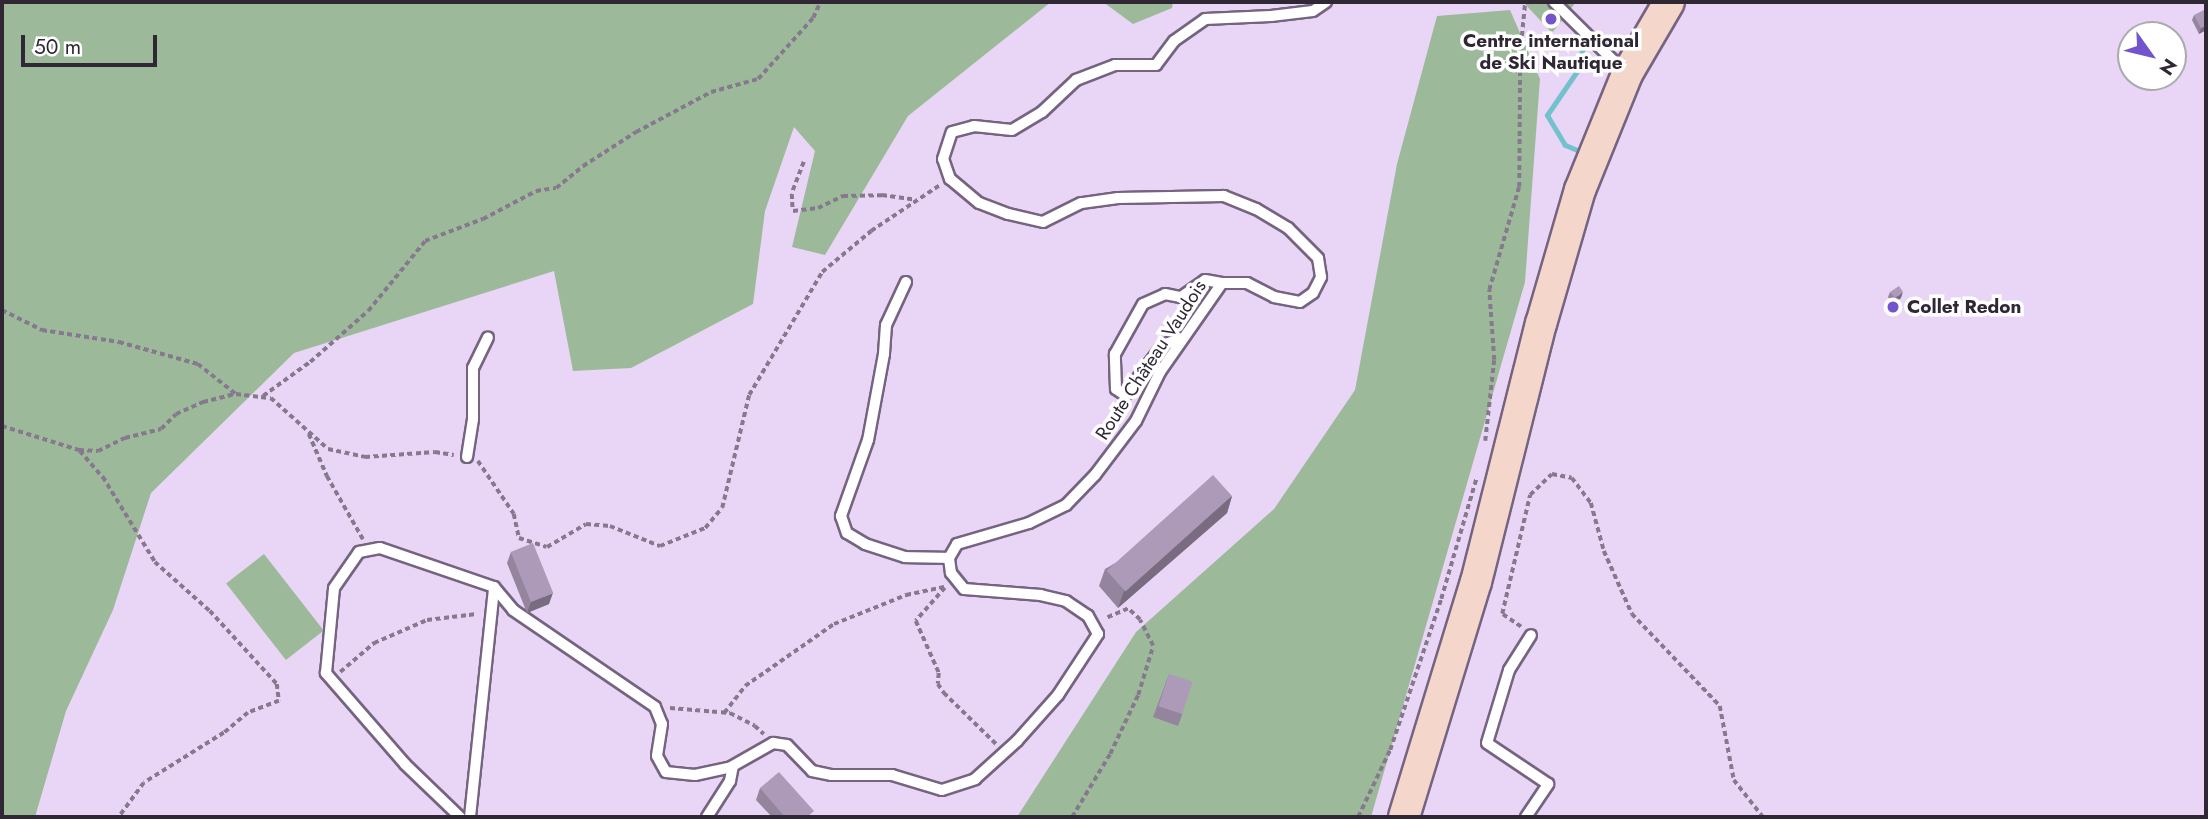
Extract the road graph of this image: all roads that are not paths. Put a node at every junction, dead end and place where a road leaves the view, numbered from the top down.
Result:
1 (1326, 2) edge
2 (1554, 2) edge
3 (1669, 2) edge
4 (1627, 74) junction
5 (906, 282) dead end
6 (1222, 283) junction
7 (488, 337) dead end
8 (1183, 338) junction
9 (467, 457) road end
10 (949, 558) junction
11 (494, 587) junction
12 (1531, 635) road end
13 (733, 766) junction
14 (460, 817) edge
15 (470, 817) edge
16 (707, 817) edge
17 (1404, 817) edge
18 (1526, 817) edge

1 - 6 lane, Route Château Vaudois
2 - 4 lane
3 - 4 main road
4 - 17 main road
5 - 10 lane
6 - 8 lane, Route Château Vaudois
6 - 8 lane
7 - 9 lane
8 - 10 lane, Route Château Vaudois
10 - 13 lane
11 - 13 lane
11 - 14 lane
11 - 15 lane
12 - 18 lane
13 - 16 lane

